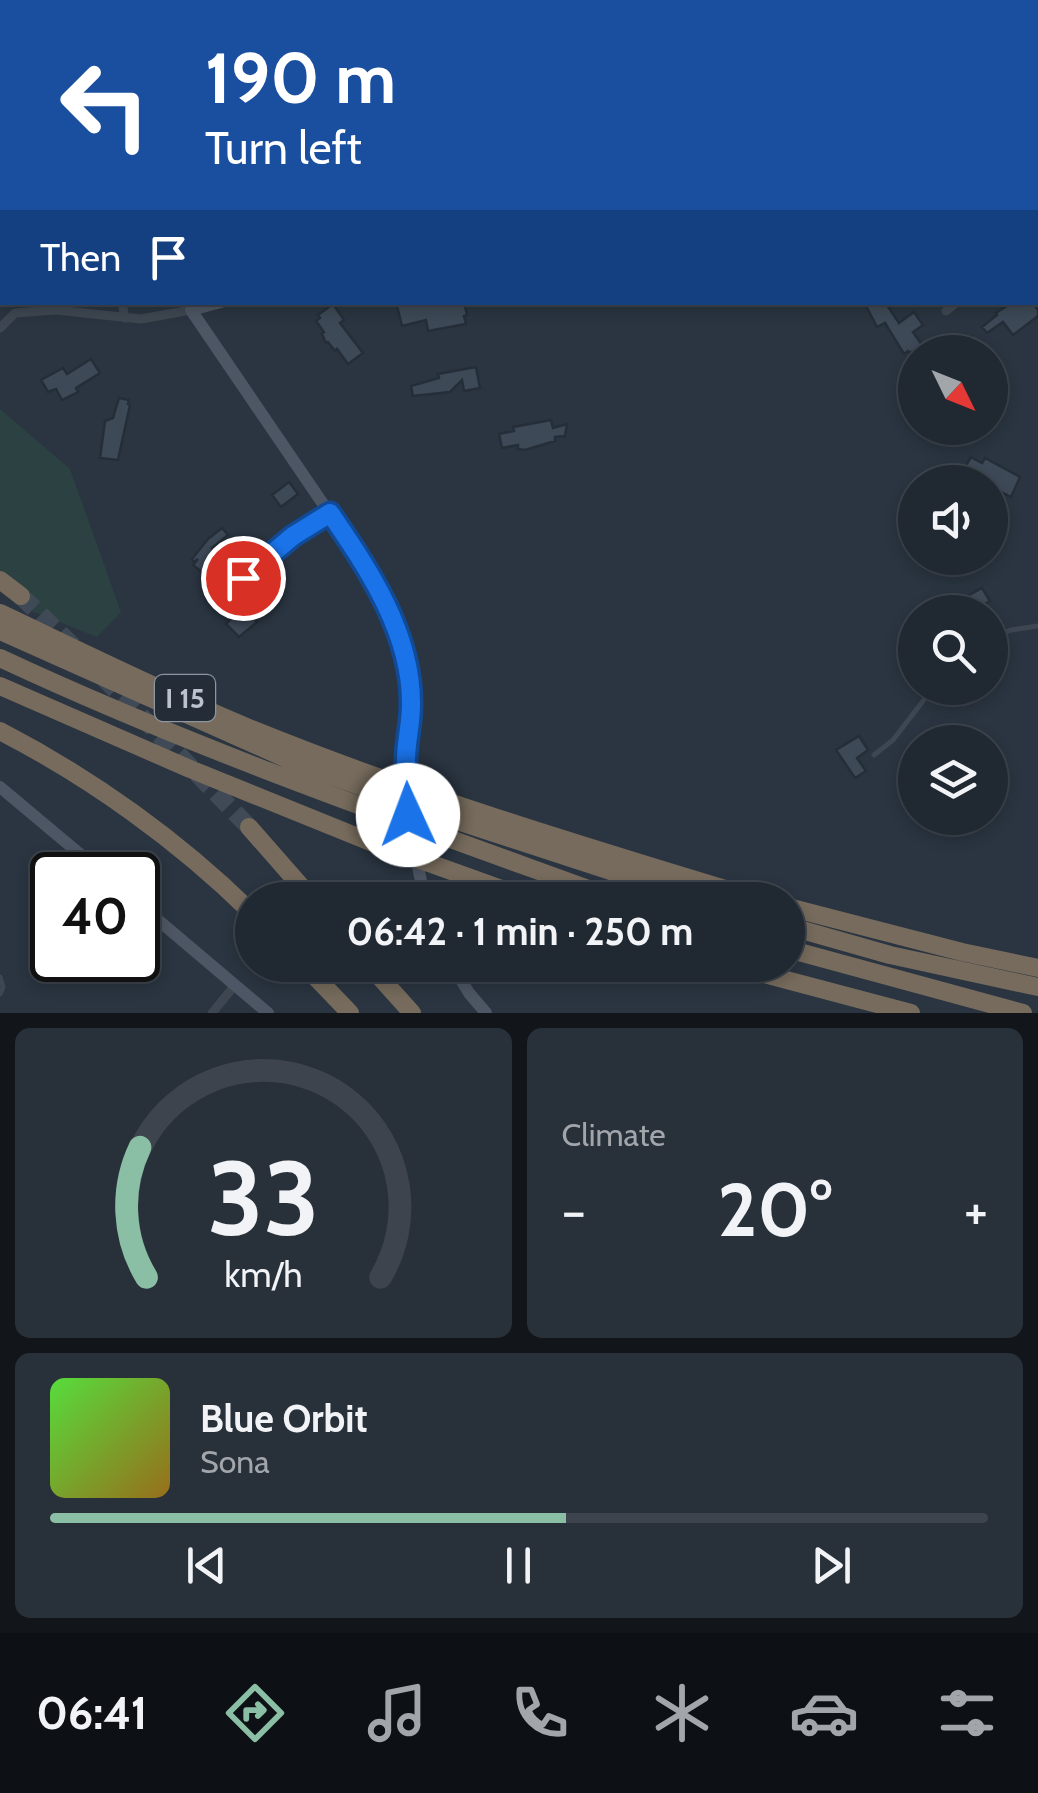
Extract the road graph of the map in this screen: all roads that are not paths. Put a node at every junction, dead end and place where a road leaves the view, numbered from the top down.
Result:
1 (123, 305) edge
2 (210, 305) edge
3 (953, 305) edge
4 (191, 310) junction
5 (946, 311) dead end
6 (125, 318) junction
7 (0, 328) edge
8 (330, 513) junction
9 (243, 578) dead end
10 (0, 580) edge
11 (21, 596) tunnel mouth
12 (0, 613) edge
13 (1038, 626) edge
14 (0, 631) edge
15 (1008, 631) edge
16 (0, 658) edge
17 (0, 686) edge
18 (920, 705) edge
19 (0, 731) edge
20 (874, 755) dead end
21 (373, 782) junction
22 (0, 787) edge
23 (248, 827) tunnel mouth
24 (78, 852) edge
25 (296, 882) edge
26 (421, 882) edge
27 (482, 882) edge
28 (570, 882) edge
29 (643, 882) edge
30 (702, 882) edge
31 (235, 898) edge
32 (805, 911) edge
33 (160, 921) edge
34 (805, 931) edge
35 (805, 955) edge
36 (1038, 968) edge
37 (0, 977) edge
38 (320, 982) edge
39 (384, 982) edge
40 (462, 982) edge
41 (794, 982) edge
42 (234, 985) junction
43 (1038, 988) edge
44 (0, 994) edge
45 (212, 1013) edge
46 (268, 1013) edge
47 (350, 1013) edge
48 (412, 1013) edge
49 (486, 1013) edge
50 (911, 1013) edge
51 (1023, 1013) edge

1 - 6 street
2 - 4 street
3 - 5 street
4 - 6 street
4 - 8 street
6 - 7 street
8 - 9 lane
8 - 26 street
10 - 11 highway
12 - 21 highway, I 15
13 - 15 lane
14 - 21 highway
16 - 28 highway
17 - 27 highway, I 15
18 - 20 lane
19 - 31 highway
21 - 29 highway
21 - 30 highway, I 15
22 - 24 street
23 - 25 highway
32 - 36 highway
33 - 42 street
34 - 43 highway
35 - 51 highway
37 - 44 lane
38 - 47 highway
39 - 48 highway
40 - 49 street
41 - 50 highway
42 - 45 street
42 - 46 street

